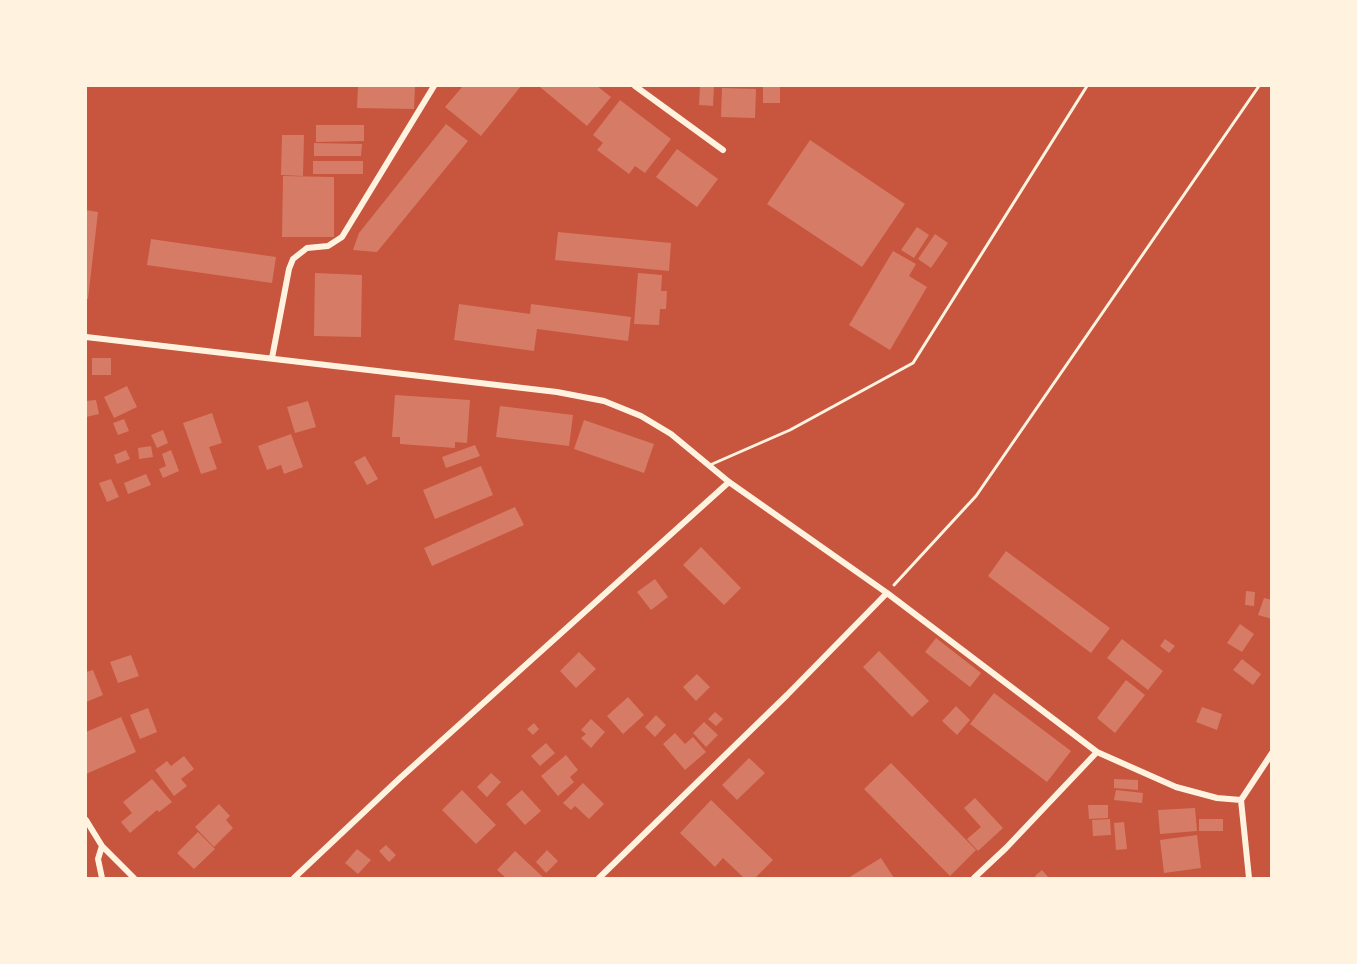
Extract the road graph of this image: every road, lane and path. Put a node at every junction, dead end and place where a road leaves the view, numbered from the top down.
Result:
1 (434, 86) edge
2 (635, 86) edge
3 (648, 86) edge
4 (1087, 86) edge
5 (1259, 86) edge
6 (643, 93) junction
7 (723, 150) dead end
8 (86, 337) edge
9 (272, 358) junction
10 (708, 466) junction
11 (729, 482) junction
12 (887, 593) junction
13 (1097, 752) junction
14 (1272, 753) edge
15 (1241, 800) junction
16 (86, 820) edge
17 (102, 846) junction
18 (102, 879) edge
19 (134, 879) edge
20 (294, 879) edge
21 (599, 879) edge
22 (974, 879) edge
23 (1249, 879) edge

1 - 9 street
2 - 6 street
3 - 6 lane
4 - 10 lane
5 - 12 path
6 - 7 street
8 - 9 street
9 - 10 street
10 - 11 street
11 - 12 street
11 - 20 street
12 - 13 street
12 - 21 street
13 - 15 street
13 - 22 street
14 - 15 street
15 - 23 street
16 - 17 street
17 - 18 street
17 - 19 street

